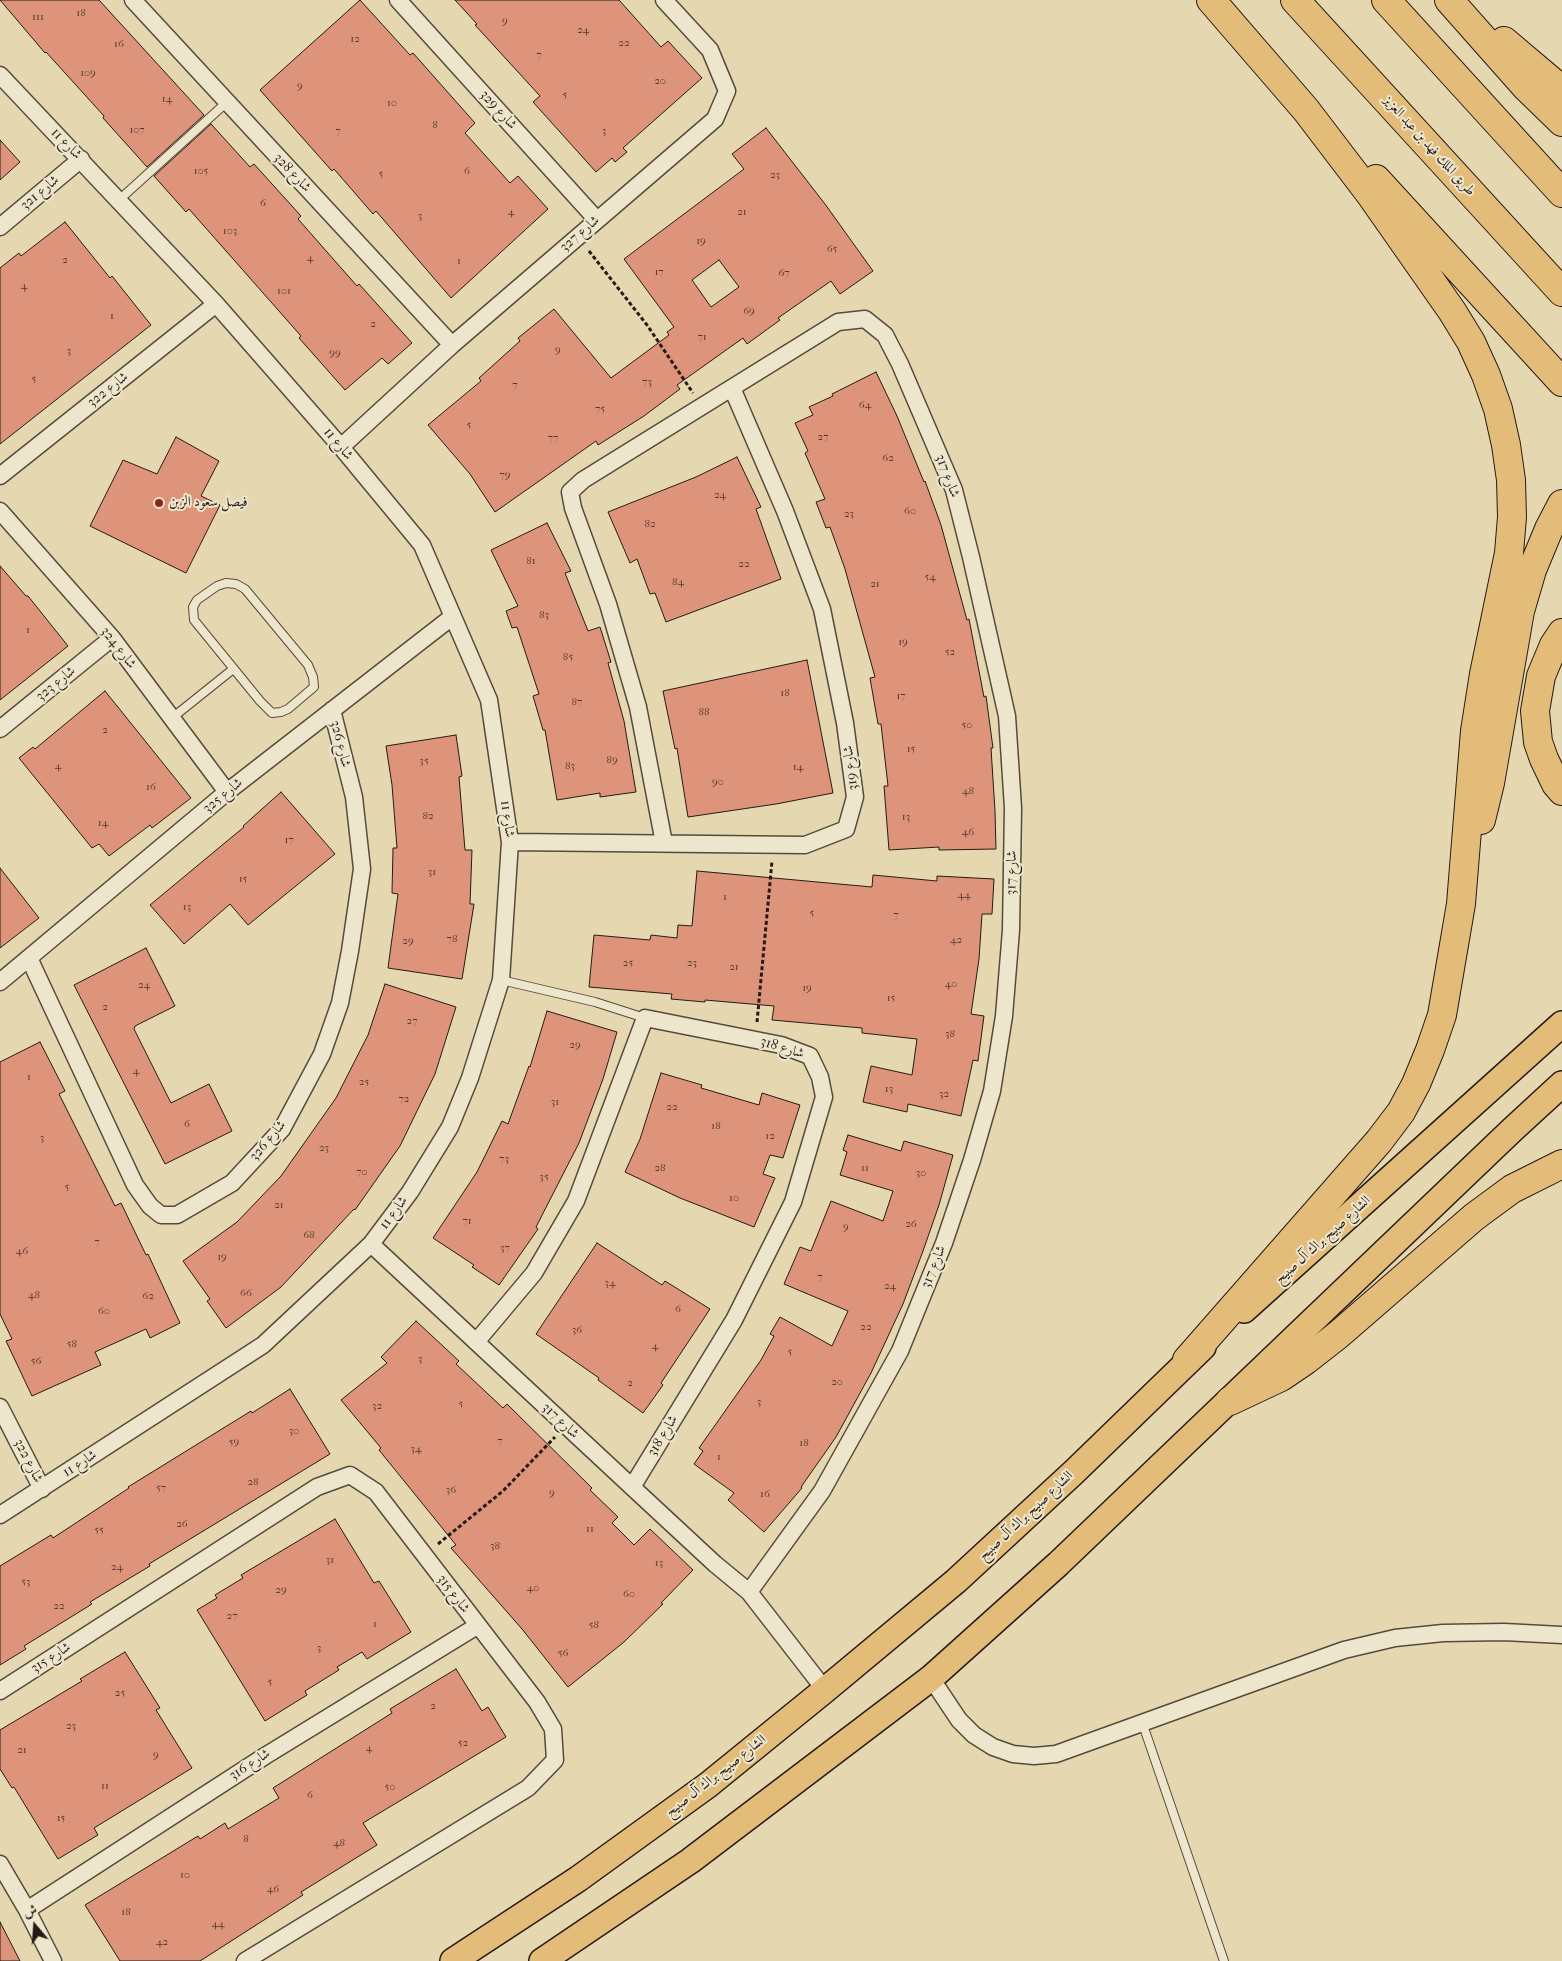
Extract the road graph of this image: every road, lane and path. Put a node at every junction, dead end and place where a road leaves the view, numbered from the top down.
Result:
1 (132, 0) edge
2 (398, 0) edge
3 (664, 0) edge
4 (1211, 0) edge
5 (1295, 0) edge
6 (1386, 0) edge
7 (1449, 0) edge
8 (1455, 0) edge
9 (0, 75) edge
10 (1562, 90) edge
11 (227, 102) junction
12 (1306, 110) junction
13 (1562, 122) edge
14 (81, 159) junction
15 (1562, 193) edge
16 (119, 200) junction
17 (597, 220) junction
18 (0, 227) edge
19 (578, 236) junction
20 (1562, 292) edge
21 (216, 304) junction
22 (452, 345) junction
23 (1562, 382) edge
24 (732, 388) junction
25 (702, 406) junction
26 (341, 447) junction
27 (0, 476) edge
28 (1562, 504) edge
29 (0, 511) edge
30 (452, 617) junction
31 (1562, 633) edge
32 (112, 638) junction
33 (232, 670) junction
34 (332, 710) junction
35 (172, 718) junction
36 (0, 729) edge
37 (1562, 791) edge
38 (227, 792) junction
39 (510, 842) junction
40 (664, 843) junction
41 (774, 844) junction
42 (1461, 904) junction
43 (29, 958) junction
44 (501, 980) junction
45 (0, 982) edge
46 (645, 1018) junction
47 (1562, 1024) edge
48 (755, 1040) junction
49 (1562, 1084) edge
50 (1562, 1164) edge
51 (371, 1244) junction
52 (476, 1342) junction
53 (1187, 1360) junction
54 (1230, 1401) junction
55 (0, 1406) edge
56 (566, 1426) junction
57 (632, 1487) junction
58 (42, 1489) junction
59 (0, 1515) edge
60 (424, 1556) junction
61 (748, 1592) junction
62 (477, 1626) junction
63 (1562, 1635) edge
64 (931, 1678) junction
65 (825, 1690) junction
66 (0, 1691) edge
67 (1142, 1722) junction
68 (0, 1864) edge
69 (27, 1910) junction
70 (53, 1961) edge
71 (245, 1961) edge
72 (453, 1961) edge
73 (542, 1961) edge
74 (1224, 1961) edge

1 - 11 street, شارع 328
2 - 17 street, شارع 329
3 - 17 street, شارع 327
4 - 12 highway
5 - 20 highway, طريق الملك فهد بن عبد العزيز
6 - 15 highway
7 - 13 highway
8 - 10 highway
9 - 14 street, شارع 11
11 - 16 lane
11 - 22 street, شارع 328
12 - 23 highway
12 - 42 highway
14 - 16 street, شارع 11
14 - 18 street, شارع 321
16 - 21 street, شارع 11
17 - 19 street, شارع 327
19 - 22 street, شارع 327
19 - 25 path
21 - 26 street, شارع 11
21 - 27 street, شارع 322
22 - 26 street, شارع 327
24 - 25 street, شارع 317
24 - 41 street, شارع 319
24 - 61 street, شارع 317
25 - 40 street, شارع 317
26 - 30 street, شارع 11
28 - 42 highway
29 - 32 street, شارع 324
30 - 34 street, شارع 325
30 - 39 street, شارع 11
31 - 37 highway
32 - 35 street, شارع 324
32 - 36 street, شارع 323
33 - 33 lane
33 - 35 lane
34 - 38 street, شارع 325
34 - 43 street, شارع 326
35 - 38 street, شارع 324
38 - 43 street, شارع 325
39 - 40 street, شارع 319
39 - 44 street, شارع 11
40 - 41 street, شارع 319
41 - 48 path
42 - 53 highway
43 - 45 street, شارع 325
44 - 46 lane
44 - 51 street, شارع 11
46 - 48 street, شارع 318
46 - 52 street
47 - 53 main road, الشارع صبيح براك آل صبيح
48 - 57 street, شارع 318
49 - 54 main road
50 - 54 highway
51 - 52 street, شارع 317
51 - 58 street, شارع 11
52 - 56 street, شارع 317
53 - 65 main road, الشارع صبيح براك آل صبيح
54 - 64 main road
55 - 58 street, شارع 322
56 - 57 street, شارع 317
56 - 60 path
57 - 61 street, شارع 317
58 - 59 street, شارع 11
60 - 62 street, شارع 315
60 - 66 street, شارع 315
61 - 65 street
62 - 69 street, شارع 316
62 - 71 street, شارع 315
63 - 67 street
64 - 67 street
64 - 73 main road
65 - 72 main road, الشارع صبيح براك آل صبيح
67 - 74 lane
68 - 69 street
69 - 70 street

